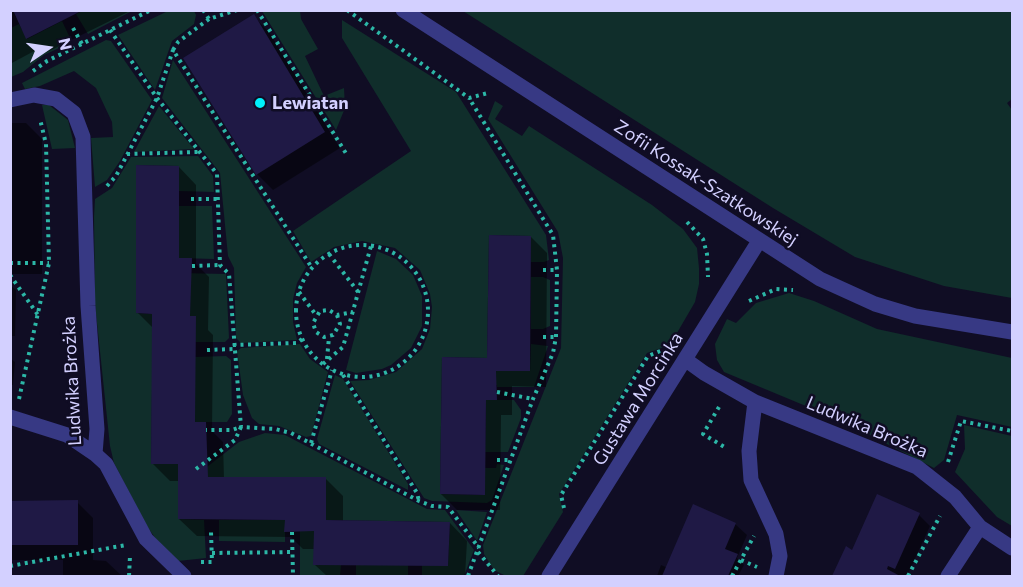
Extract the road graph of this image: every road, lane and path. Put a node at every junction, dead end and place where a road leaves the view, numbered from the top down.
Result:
1 (151, 10) edge
2 (203, 10) edge
3 (237, 10) edge
4 (257, 10) edge
5 (347, 10) edge
6 (403, 10) edge
7 (142, 12) edge
8 (222, 13) edge
9 (209, 19) junction
10 (73, 28) dead end
11 (110, 30) junction
12 (82, 44) junction
13 (173, 50) junction
14 (32, 72) dead end
15 (34, 95) junction
16 (494, 95) dead end
17 (157, 98) junction
18 (469, 98) junction
19 (10, 100) edge
20 (199, 152) junction
21 (127, 154) junction
22 (347, 155) dead end
23 (86, 196) junction
24 (191, 199) dead end
25 (217, 199) junction
26 (679, 214) dead end
27 (759, 241) junction
28 (371, 246) junction
29 (329, 254) junction
30 (10, 263) edge
31 (49, 263) junction
32 (220, 265) junction
33 (192, 266) dead end
34 (312, 268) junction
35 (543, 270) dead end
36 (557, 270) junction
37 (10, 275) edge
38 (299, 292) junction
39 (359, 293) junction
40 (720, 306) junction
41 (353, 312) junction
42 (316, 315) junction
43 (337, 315) junction
44 (39, 316) junction
45 (1012, 332) edge
46 (329, 337) junction
47 (543, 337) dead end
48 (556, 337) junction
49 (302, 339) junction
50 (673, 346) dead end
51 (233, 347) junction
52 (207, 350) dead end
53 (327, 359) junction
54 (686, 360) junction
55 (323, 364) junction
56 (332, 370) junction
57 (342, 374) junction
58 (497, 392) dead end
59 (533, 399) junction
60 (755, 402) junction
61 (12, 417) edge
62 (241, 427) junction
63 (206, 430) dead end
64 (1012, 431) edge
65 (311, 443) junction
66 (95, 454) junction
67 (497, 460) dead end
68 (511, 460) junction
69 (196, 469) dead end
70 (934, 479) junction
71 (951, 494) junction
72 (419, 501) junction
73 (564, 511) dead end
74 (980, 527) junction
75 (211, 532) dead end
76 (292, 532) dead end
77 (1012, 548) edge
78 (478, 549) junction
79 (292, 552) junction
80 (212, 553) junction
81 (741, 560) dead end
82 (10, 566) edge
83 (758, 568) dead end
84 (179, 572) edge
85 (129, 576) edge
86 (293, 576) edge
87 (468, 576) edge
88 (498, 576) edge
89 (549, 576) edge
90 (776, 576) edge
91 (909, 576) edge
92 (948, 576) edge

1 - 7 path
2 - 9 path
3 - 8 path
4 - 22 path
5 - 18 path
6 - 27 street, Zofii Kossak-Szatkowskiej
7 - 11 path
8 - 9 path
9 - 13 path
10 - 12 path
11 - 12 path
11 - 17 path
12 - 14 path
13 - 17 path
13 - 34 path
15 - 19 street
15 - 23 street
15 - 31 path
16 - 18 path
17 - 20 path
17 - 21 path
18 - 36 path
20 - 21 path
20 - 25 path
21 - 23 path
23 - 66 street, Ludwika Brożka
24 - 25 path
25 - 32 path
26 - 40 path
27 - 40 street, Gustawa Morcinka
27 - 45 street, Zofii Kossak-Szatkowskiej
28 - 29 path
28 - 39 path
28 - 57 path
29 - 34 path
29 - 39 path
30 - 31 path
31 - 44 path
32 - 33 path
32 - 51 path
34 - 38 path
35 - 36 path
36 - 48 path
37 - 44 path
38 - 42 path
38 - 49 path
39 - 41 path
40 - 54 street, Gustawa Morcinka
41 - 43 path
41 - 53 path
42 - 43 path
42 - 46 path
43 - 46 path
44 - 61 path
46 - 53 path
47 - 48 path
48 - 59 path
49 - 51 path
49 - 55 path
50 - 73 path
51 - 52 path
51 - 62 path
53 - 55 path
54 - 60 street, Ludwika Brożka
54 - 89 street, Gustawa Morcinka
55 - 56 path
56 - 57 path
56 - 65 path
57 - 72 path
58 - 59 path
59 - 68 path
60 - 70 street, Ludwika Brożka
60 - 90 street
61 - 66 street, Ludwika Brożka
62 - 63 path
62 - 65 path
62 - 69 path
64 - 70 path
65 - 72 path
66 - 84 street, Ludwika Brożka
67 - 68 path
68 - 78 path
70 - 71 street, Ludwika Brożka
71 - 74 street, Ludwika Brożka
71 - 91 path
72 - 78 path
74 - 77 street, Ludwika Brożka
74 - 92 street
75 - 80 path
76 - 79 path
78 - 87 path
78 - 88 path
79 - 80 path
79 - 86 path
80 - 84 path
81 - 83 path
82 - 85 path

